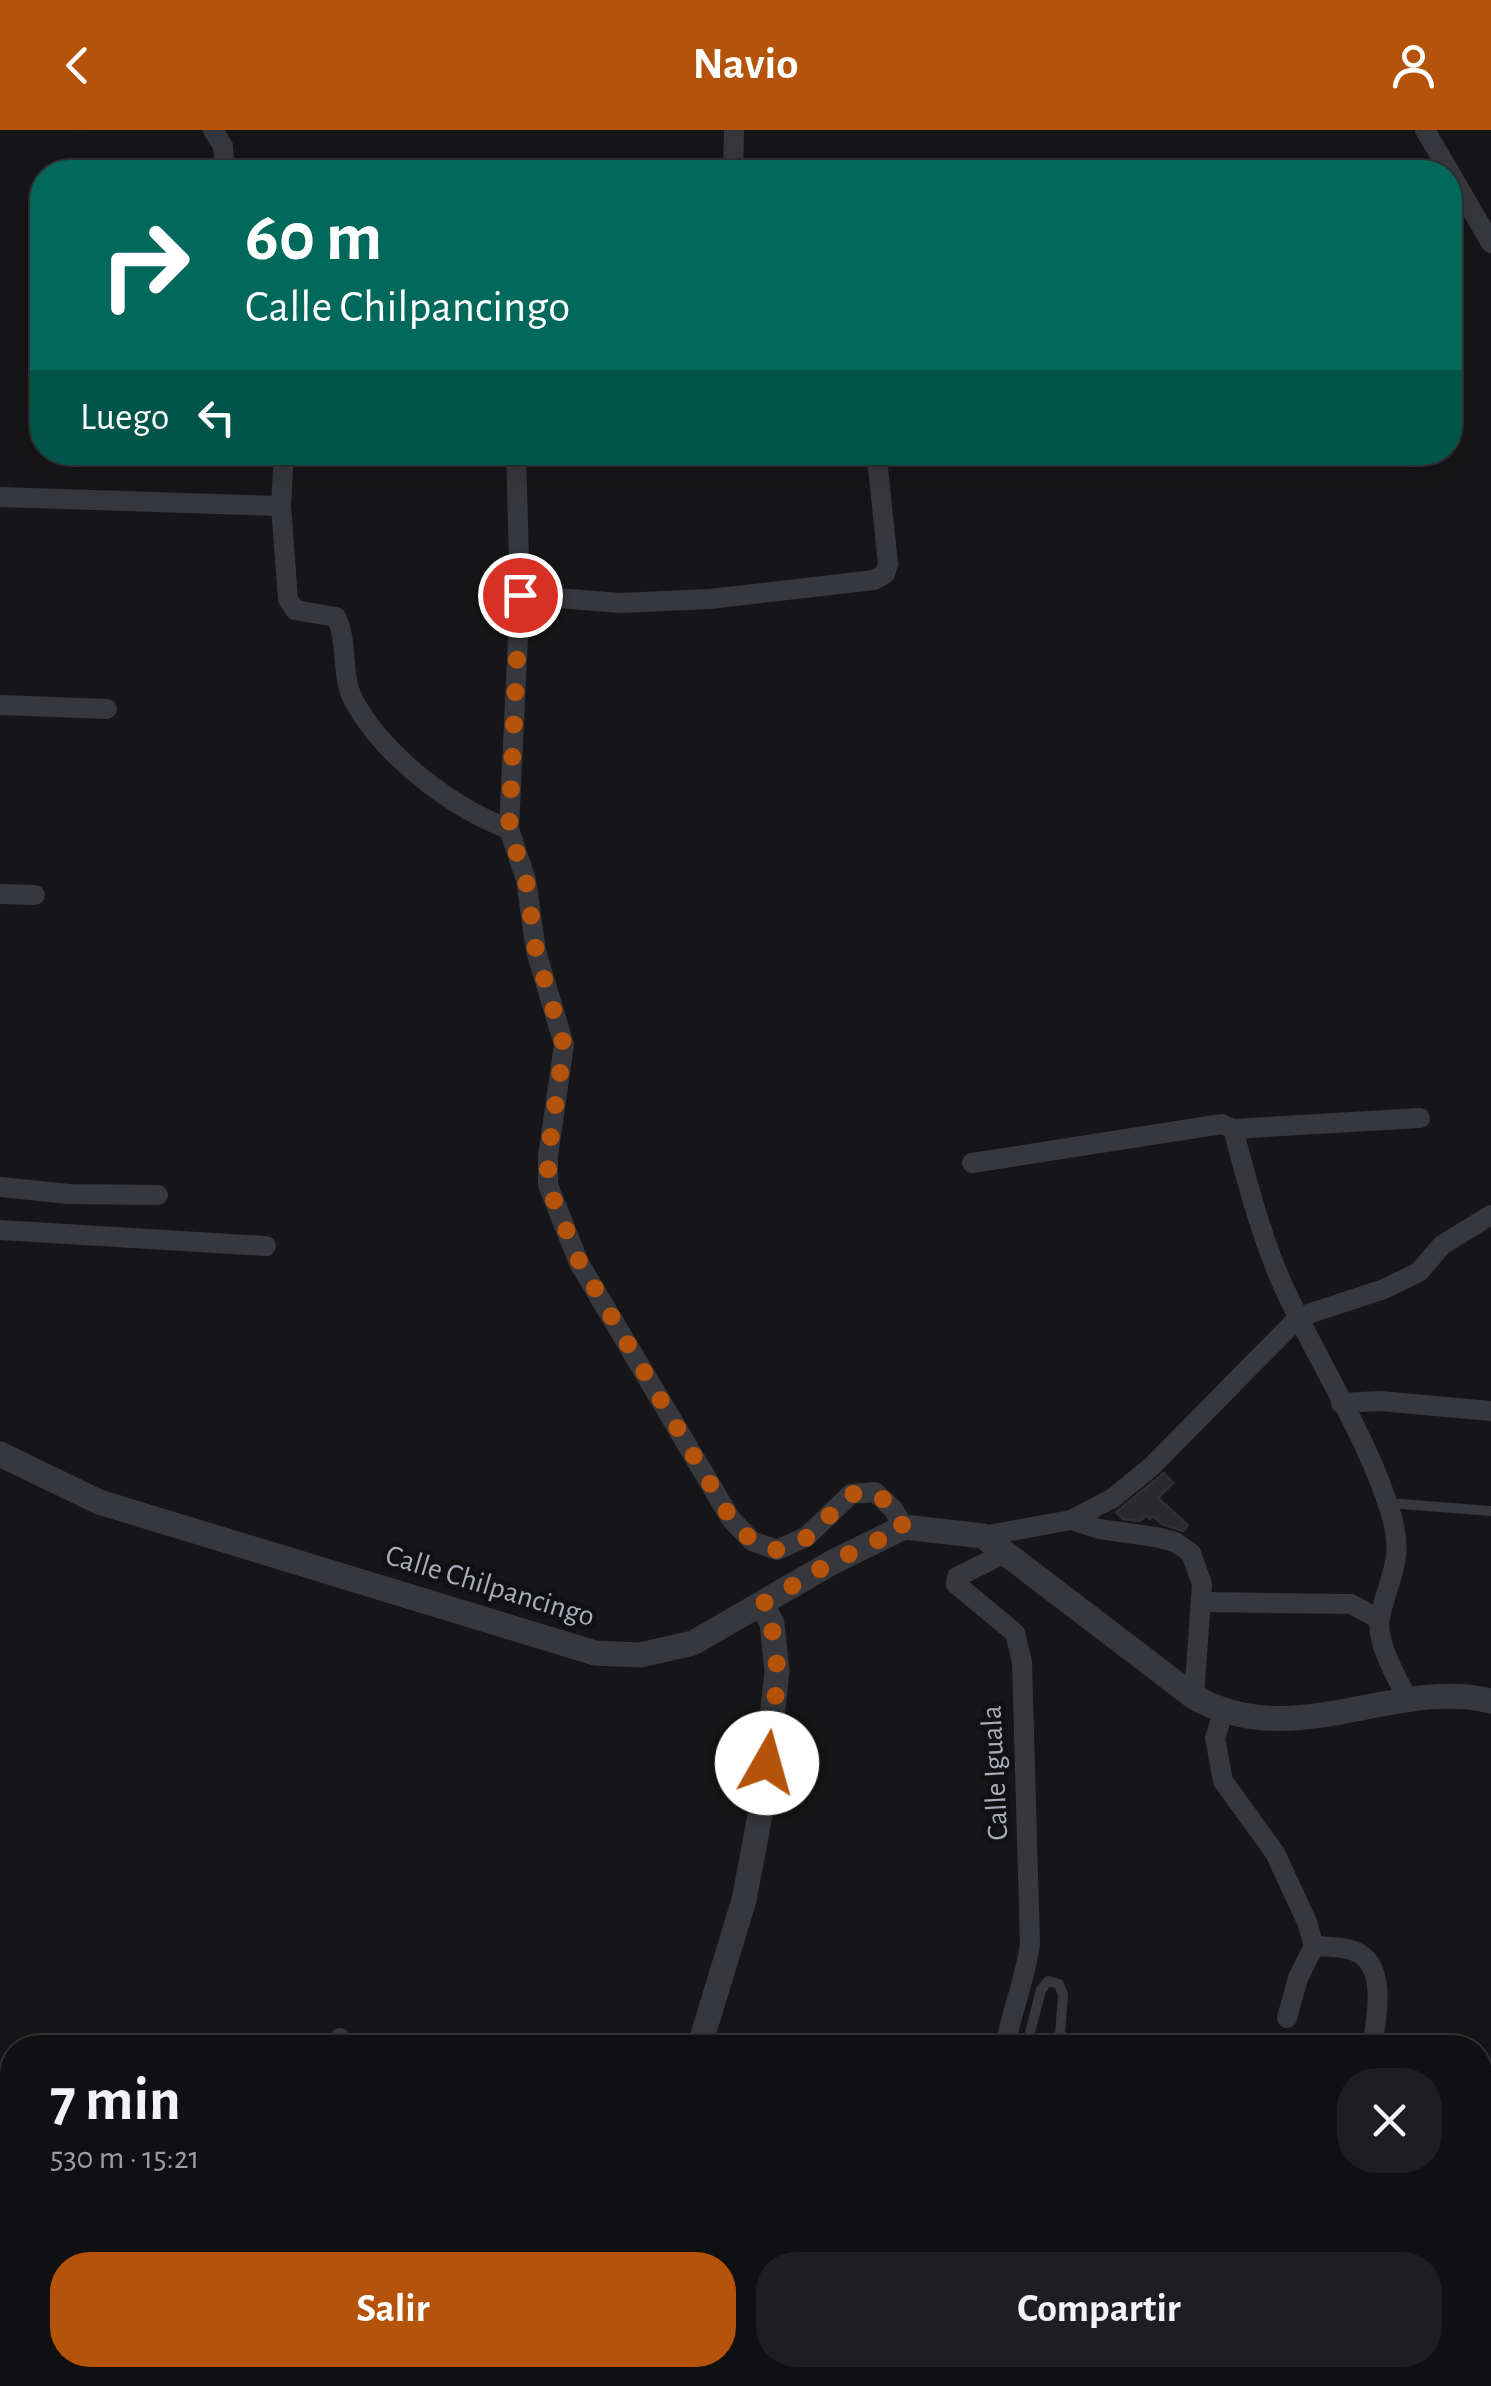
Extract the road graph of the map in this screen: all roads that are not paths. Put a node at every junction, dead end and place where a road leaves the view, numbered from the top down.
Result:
1 (213, 130) edge
2 (734, 130) edge
3 (1425, 130) edge
4 (224, 160) edge
5 (734, 160) edge
6 (1443, 160) edge
7 (1462, 193) edge
8 (1491, 243) edge
9 (283, 465) edge
10 (516, 465) edge
11 (878, 468) dead end
12 (0, 497) edge
13 (281, 506) junction
14 (520, 595) junction
15 (0, 705) edge
16 (107, 709) dead end
17 (509, 830) junction
18 (0, 894) edge
19 (35, 895) dead end
20 (1420, 1118) dead end
21 (1234, 1129) junction
22 (972, 1163) dead end
23 (0, 1187) edge
24 (158, 1195) dead end
25 (1491, 1215) edge
26 (0, 1230) edge
27 (266, 1246) dead end
28 (1299, 1317) junction
29 (1341, 1403) junction
30 (1491, 1411) edge
31 (0, 1454) edge
32 (1388, 1503) junction
33 (1491, 1511) edge
34 (1071, 1520) junction
35 (904, 1528) junction
36 (983, 1536) junction
37 (1007, 1552) junction
38 (1202, 1602) junction
39 (762, 1604) junction
40 (1379, 1619) junction
41 (1194, 1697) junction
42 (1491, 1700) edge
43 (1409, 1702) junction
44 (1223, 1713) junction
45 (1314, 1946) junction
46 (1287, 2018) dead end
47 (703, 2035) edge
48 (1007, 2035) edge
49 (1029, 2035) edge
50 (1060, 2035) edge
51 (1373, 2035) edge

1 - 4 street
2 - 5 street
3 - 6 street
7 - 8 street
9 - 13 street
10 - 14 street
11 - 14 street
12 - 13 street
13 - 17 street
14 - 17 street
15 - 16 street
17 - 35 street
18 - 19 street
20 - 21 street
21 - 22 street
21 - 28 street
23 - 24 street
25 - 28 street
26 - 27 street
28 - 29 street
28 - 34 street
29 - 30 street
29 - 32 street
31 - 39 street, Calle Chilpancingo
32 - 33 lane
32 - 40 street
34 - 36 street
34 - 38 street
35 - 36 street
35 - 39 street, Calle Chilpancingo
36 - 37 street
37 - 41 street
37 - 48 street, Calle Iguala
38 - 40 street
38 - 41 street
39 - 47 street
40 - 43 street
41 - 44 street
42 - 43 street
43 - 44 street
44 - 45 street
45 - 46 street
45 - 51 street
49 - 50 lane

